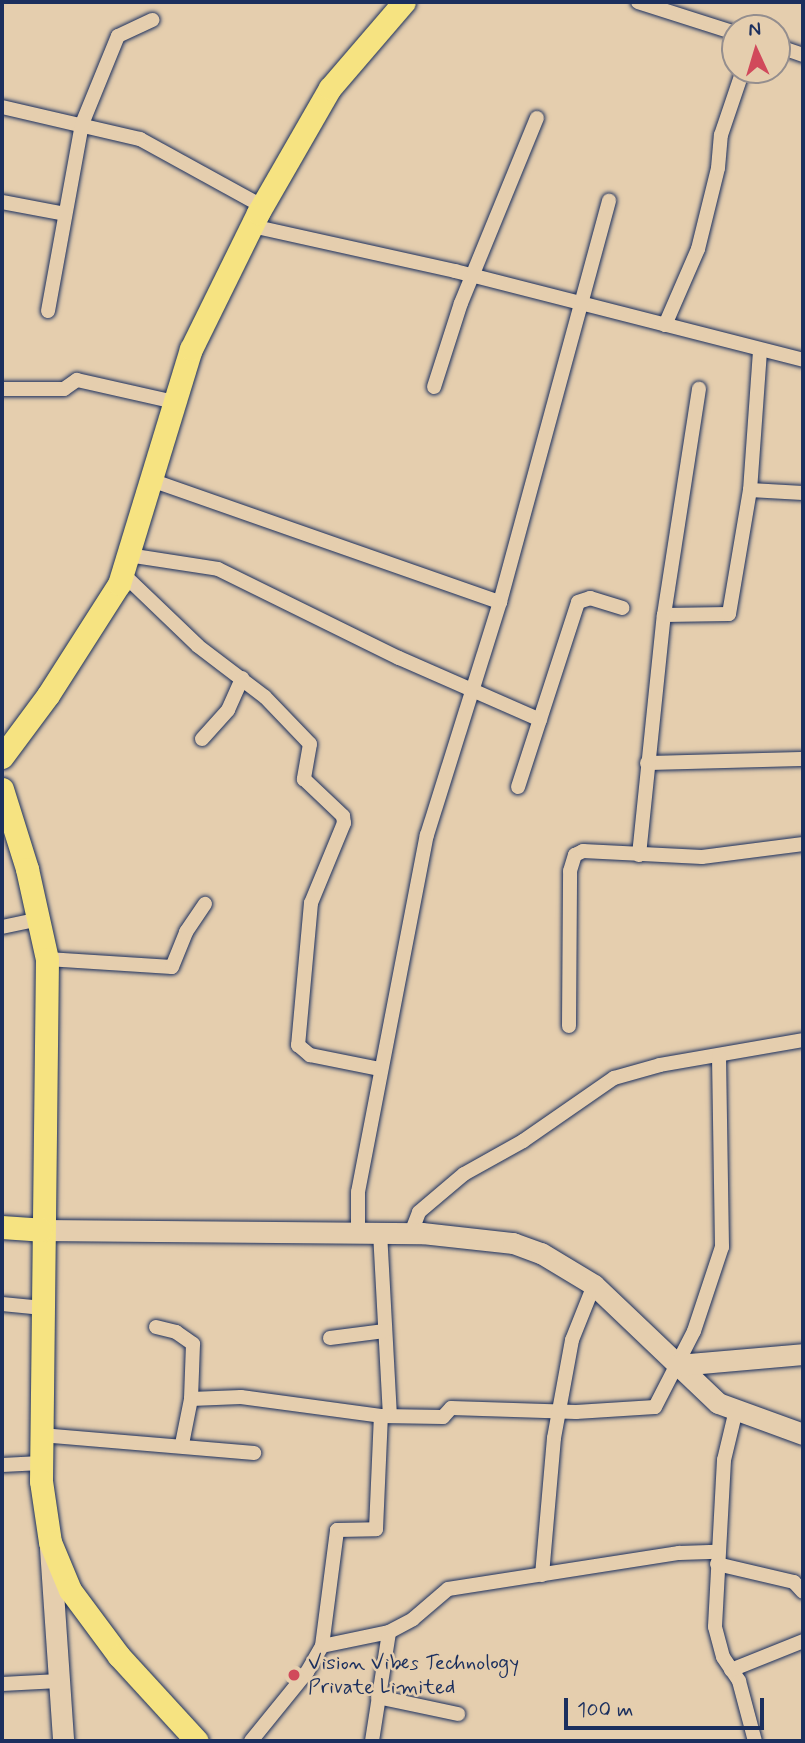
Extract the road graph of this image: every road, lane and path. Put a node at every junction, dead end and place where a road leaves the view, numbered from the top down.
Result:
1 (404, 2) edge
2 (638, 2) edge
3 (153, 20) dead end
4 (721, 29) edge
5 (738, 84) edge
6 (2, 107) edge
7 (537, 118) dead end
8 (82, 124) junction
9 (610, 201) dead end
10 (2, 202) edge
11 (65, 214) junction
12 (257, 216) junction
13 (472, 275) junction
14 (581, 303) junction
15 (48, 311) dead end
16 (665, 325) junction
17 (760, 351) junction
18 (803, 360) edge
19 (434, 387) dead end
20 (2, 389) edge
21 (699, 389) dead end
22 (175, 402) junction
23 (151, 480) junction
24 (750, 490) junction
25 (803, 493) edge
26 (125, 564) junction
27 (500, 602) junction
28 (623, 608) dead end
29 (664, 615) junction
30 (242, 678) junction
31 (473, 691) junction
32 (540, 720) junction
33 (202, 739) dead end
34 (2, 757) edge
35 (803, 759) edge
36 (647, 763) junction
37 (518, 787) dead end
38 (2, 789) edge
39 (803, 844) edge
40 (639, 855) junction
41 (205, 904) dead end
42 (36, 920) junction
43 (2, 927) edge
44 (47, 959) junction
45 (569, 1026) dead end
46 (803, 1040) edge
47 (719, 1056) junction
48 (380, 1069) junction
49 (2, 1227) edge
50 (41, 1230) junction
51 (358, 1232) junction
52 (380, 1232) junction
53 (411, 1233) junction
54 (594, 1285) junction
55 (2, 1304) edge
56 (43, 1308) junction
57 (156, 1327) dead end
58 (385, 1331) junction
59 (330, 1338) dead end
60 (803, 1354) edge
61 (678, 1365) junction
62 (191, 1399) junction
63 (736, 1410) junction
64 (559, 1411) junction
65 (385, 1416) junction
66 (803, 1434) edge
67 (41, 1435) junction
68 (182, 1444) junction
69 (254, 1452) dead end
70 (41, 1464) junction
71 (2, 1465) edge
72 (50, 1542) junction
73 (717, 1558) junction
74 (542, 1575) junction
75 (803, 1592) edge
76 (389, 1632) junction
77 (803, 1641) edge
78 (322, 1646) junction
79 (731, 1670) junction
80 (59, 1681) junction
81 (2, 1684) edge
82 (378, 1697) junction
83 (458, 1714) dead end
84 (63, 1741) edge
85 (197, 1741) edge
86 (251, 1741) edge
87 (372, 1741) edge
88 (755, 1741) edge

1 - 12 main road
2 - 4 street
3 - 8 street
5 - 16 street
6 - 8 street
7 - 13 street
8 - 11 street
8 - 12 street
9 - 14 street
10 - 11 street
11 - 15 street
12 - 13 street
12 - 22 main road
13 - 14 street
13 - 19 street
14 - 16 street
14 - 27 street
16 - 17 street
17 - 18 street
17 - 24 street
20 - 22 street
21 - 29 street
22 - 23 main road
23 - 26 main road
23 - 27 street
24 - 25 street
24 - 29 street
26 - 30 street
26 - 31 street
26 - 34 main road
27 - 31 street
28 - 32 street
29 - 36 street
30 - 33 street
30 - 48 street
31 - 32 street
31 - 48 street
32 - 37 street
35 - 36 street
36 - 40 street
38 - 42 main road
39 - 40 street
40 - 45 street
41 - 44 street
42 - 43 street
42 - 44 main road
44 - 50 main road
46 - 47 street
47 - 53 street
47 - 61 street
48 - 51 street
49 - 50 main road
50 - 51 main road
50 - 56 main road
51 - 52 main road
52 - 53 main road
52 - 58 street
53 - 54 main road
54 - 61 main road
54 - 64 street
55 - 56 street
56 - 67 main road
57 - 62 street
58 - 59 street
58 - 65 street
60 - 61 main road
61 - 63 main road
61 - 64 street
62 - 65 street
62 - 68 street
63 - 66 main road
63 - 73 street
64 - 65 street
64 - 74 street
65 - 78 street
67 - 68 street
67 - 70 main road
68 - 69 street
70 - 71 street
70 - 72 main road
72 - 80 main road
72 - 85 main road
73 - 74 street
73 - 75 street
73 - 79 street
74 - 76 street
76 - 78 street
76 - 82 street
77 - 79 street
78 - 86 street
79 - 88 street
80 - 81 street
80 - 84 main road
82 - 83 street
82 - 87 street

